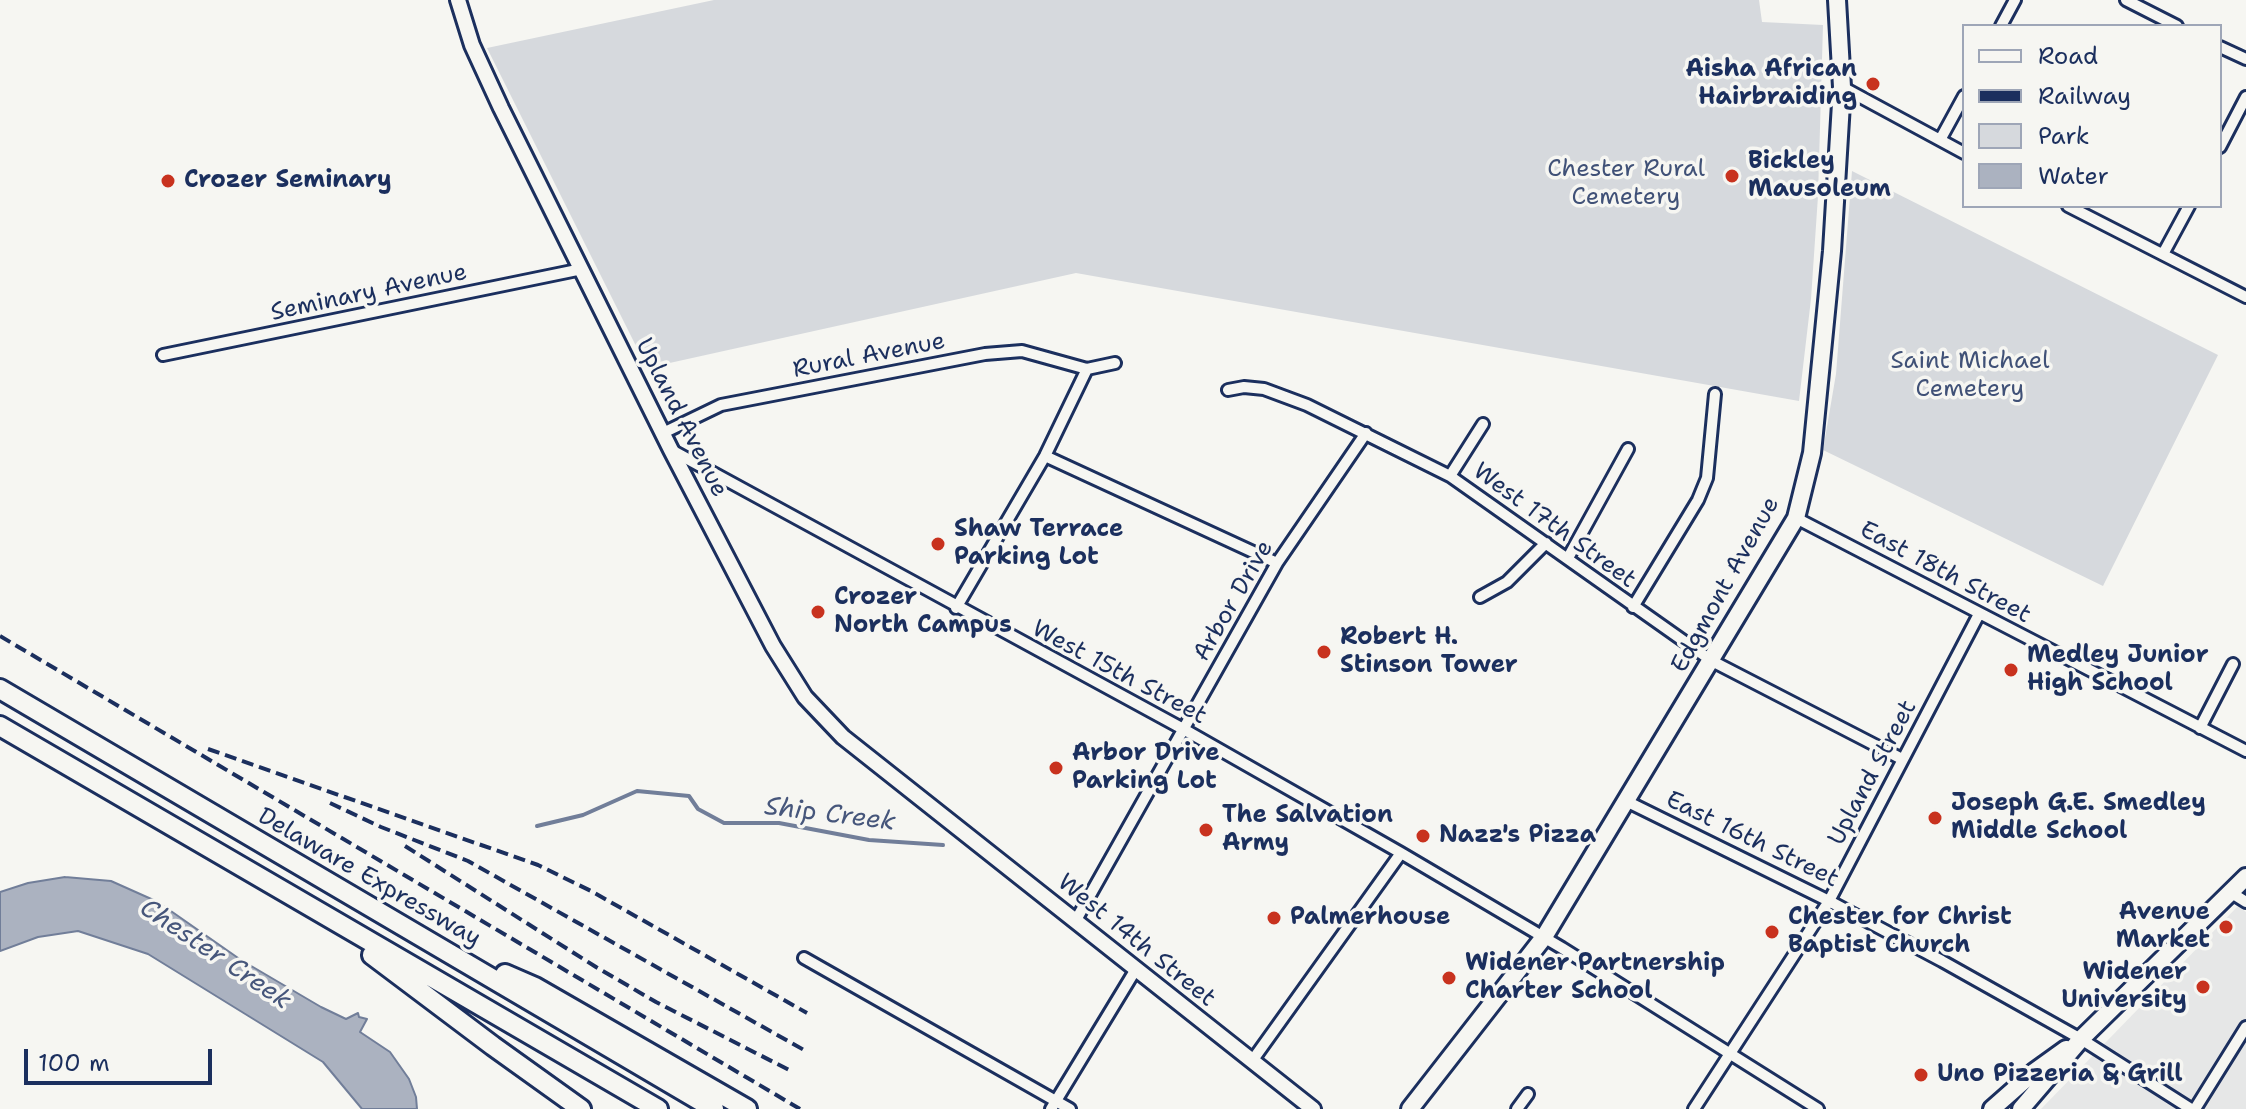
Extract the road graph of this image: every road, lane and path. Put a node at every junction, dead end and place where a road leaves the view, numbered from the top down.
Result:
1 (458, 0) edge
2 (1837, 0) edge
3 (2015, 0) edge
4 (2126, 0) edge
5 (2002, 24) edge
6 (2173, 24) edge
7 (2222, 48) edge
8 (2246, 59) edge
9 (1842, 87) junction
10 (2246, 97) edge
11 (1962, 100) edge
12 (1940, 140) junction
13 (2222, 143) edge
14 (1962, 152) edge
15 (2072, 208) edge
16 (2188, 208) edge
17 (2163, 254) junction
18 (582, 269) junction
19 (2246, 297) edge
20 (163, 355) dead end
21 (1115, 363) dead end
22 (1087, 369) junction
23 (1228, 390) dead end
24 (1715, 394) dead end
25 (1483, 424) dead end
26 (663, 433) junction
27 (1366, 433) junction
28 (1628, 449) dead end
29 (671, 450) junction
30 (1045, 456) junction
31 (1450, 476) junction
32 (1796, 518) junction
33 (1546, 543) junction
34 (1568, 558) junction
35 (1277, 563) junction
36 (1480, 597) dead end
37 (1633, 607) junction
38 (956, 608) junction
39 (1979, 614) junction
40 (1712, 661) junction
41 (2233, 664) dead end
42 (0, 689) edge
43 (0, 726) edge
44 (2200, 728) junction
45 (1185, 730) junction
46 (2246, 751) edge
47 (1902, 759) junction
48 (1626, 801) junction
49 (932, 807) joint
50 (1401, 853) junction
51 (2246, 877) edge
52 (269, 882) junction
53 (2230, 892) junction
54 (1829, 901) junction
55 (2246, 902) edge
56 (1076, 920) junction
57 (1544, 937) junction
58 (428, 940) junction
59 (804, 958) dead end
60 (1136, 969) junction
61 (2246, 1027) edge
62 (2081, 1039) junction
63 (1729, 1054) junction
64 (1252, 1061) junction
65 (1528, 1094) dead end
66 (1054, 1105) edge
67 (581, 1109) edge
68 (658, 1109) edge
69 (714, 1109) edge
70 (747, 1109) edge
71 (1070, 1109) edge
72 (1313, 1109) edge
73 (1410, 1109) edge
74 (1517, 1109) edge
75 (1694, 1109) edge
76 (1818, 1109) edge
77 (1992, 1109) edge
78 (2021, 1109) edge
79 (2193, 1109) edge

1 - 18 main road, Upland Avenue
2 - 9 main road, Edgmont Avenue
3 - 5 street
4 - 6 street
7 - 8 street
9 - 12 street
9 - 32 main road, Edgmont Avenue
10 - 13 street
11 - 12 street
12 - 14 street
15 - 17 street
16 - 17 street
17 - 19 street
18 - 20 street, Seminary Avenue
18 - 26 main road, Upland Avenue
21 - 22 street
22 - 26 street, Rural Avenue
22 - 30 street
23 - 27 street, West 17th Street
24 - 37 street
25 - 31 street
26 - 29 main road, Upland Avenue
27 - 31 street, West 17th Street
27 - 35 street, Arbor Drive
28 - 34 street
29 - 38 street, West 15th Street
29 - 49 main road, Upland Avenue
30 - 35 street
30 - 38 street
31 - 33 street, West 17th Street
32 - 39 street, East 18th Street
32 - 40 main road, Edgmont Avenue
33 - 34 street, West 17th Street
33 - 36 street
34 - 37 street, West 17th Street
35 - 45 street, Arbor Drive
37 - 40 street, West 17th Street
38 - 45 street, West 15th Street
39 - 44 street, East 18th Street
39 - 47 street, Upland Street
40 - 47 street, West 17th Street
40 - 48 main road, Edgmont Avenue
41 - 44 street
42 - 58 highway, Delaware Expressway
43 - 52 highway
44 - 46 street, East 18th Street
45 - 50 street, West 15th Street
45 - 56 street, Arbor Drive
47 - 54 street, Upland Street
48 - 54 street, East 16th Street
48 - 57 main road, Edgmont Avenue
49 - 56 main road, West 14th Street
50 - 57 street, West 15th Street
50 - 64 street
51 - 53 main road
52 - 67 highway
52 - 68 highway
53 - 55 street
53 - 62 main road
54 - 62 street, East 16th Street
54 - 63 street, Upland Street
56 - 60 main road, West 14th Street
57 - 63 street, West 15th Street
57 - 73 main road, Edgmont Avenue
58 - 69 highway, Delaware Expressway
58 - 70 highway
59 - 66 street
60 - 64 main road, West 14th Street
60 - 66 street
61 - 79 street
62 - 77 main road
62 - 78 main road
62 - 79 street, East 16th Street
63 - 75 street, Upland Street
63 - 76 street, West 15th Street
64 - 72 main road, West 14th Street
65 - 74 street
66 - 71 street

